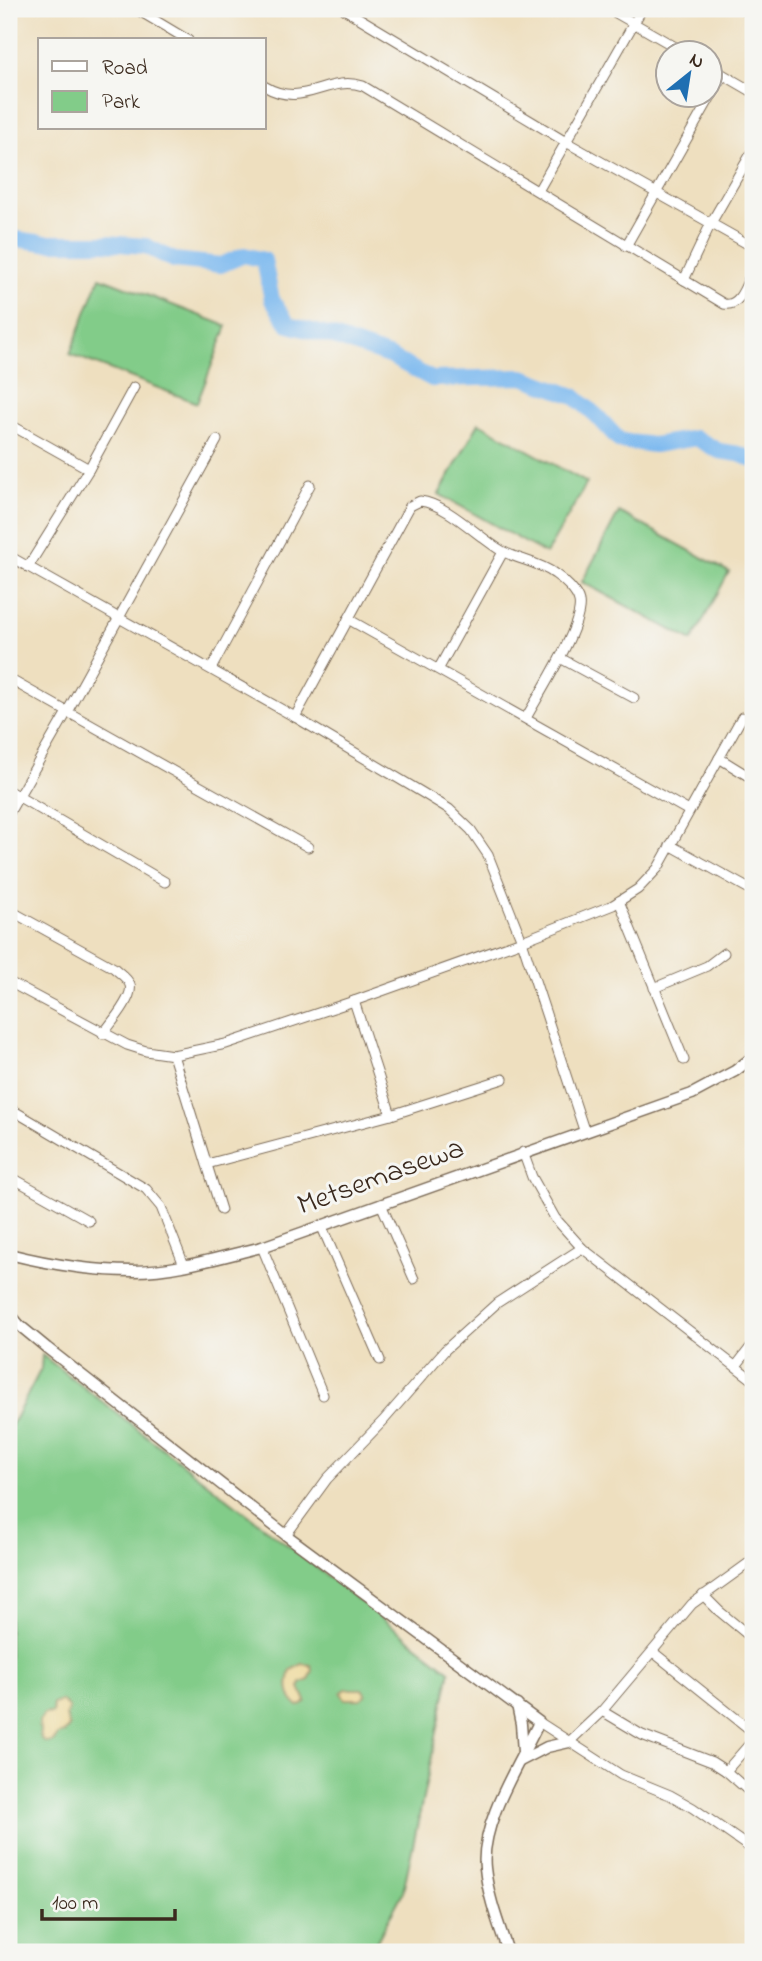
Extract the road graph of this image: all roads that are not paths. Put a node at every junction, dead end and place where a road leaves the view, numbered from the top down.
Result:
1 (136, 9) edge
2 (609, 9) edge
3 (642, 9) edge
4 (742, 9) edge
5 (349, 10) edge
6 (753, 15) edge
7 (634, 24) junction
8 (185, 38) edge
9 (659, 38) edge
10 (724, 76) edge
11 (266, 87) edge
12 (753, 92) edge
13 (704, 108) edge
14 (566, 142) junction
15 (753, 150) edge
16 (537, 191) junction
17 (656, 194) junction
18 (711, 223) junction
19 (626, 246) junction
20 (753, 247) edge
21 (752, 275) edge
22 (684, 280) junction
23 (134, 387) dead end
24 (9, 424) edge
25 (217, 440) dead end
26 (89, 469) junction
27 (310, 485) dead end
28 (503, 552) junction
29 (9, 556) edge
30 (28, 567) junction
31 (119, 618) junction
32 (348, 619) junction
33 (560, 658) junction
34 (439, 668) junction
35 (211, 669) junction
36 (9, 679) edge
37 (635, 698) dead end
38 (67, 712) junction
39 (295, 717) junction
40 (742, 717) dead end
41 (526, 718) junction
42 (719, 758) junction
43 (753, 779) edge
44 (13, 793) edge
45 (689, 811) junction
46 (9, 813) edge
47 (670, 845) junction
48 (308, 848) dead end
49 (165, 882) dead end
50 (753, 891) edge
51 (619, 901) junction
52 (9, 910) edge
53 (522, 941) junction
54 (724, 953) dead end
55 (9, 982) edge
56 (654, 988) junction
57 (354, 1002) junction
58 (103, 1034) junction
59 (173, 1055) junction
60 (753, 1057) edge
61 (684, 1060) dead end
62 (503, 1079) dead end
63 (9, 1108) edge
64 (391, 1115) junction
65 (584, 1130) junction
66 (523, 1152) junction
67 (207, 1164) junction
68 (9, 1176) edge
69 (381, 1204) junction
70 (221, 1210) dead end
71 (89, 1221) dead end
72 (321, 1226) junction
73 (262, 1247) junction
74 (582, 1248) junction
75 (9, 1254) edge
76 (184, 1265) junction
77 (414, 1279) dead end
78 (9, 1313) edge
79 (753, 1344) edge
80 (380, 1360) dead end
81 (736, 1366) junction
82 (753, 1380) edge
83 (323, 1395) dead end
84 (286, 1535) junction
85 (753, 1560) edge
86 (703, 1595) junction
87 (753, 1639) edge
88 (653, 1652) junction
89 (516, 1705) junction
90 (602, 1710) junction
91 (539, 1722) junction
92 (753, 1732) edge
93 (753, 1740) edge
94 (569, 1742) junction
95 (521, 1760) junction
96 (726, 1770) junction
97 (753, 1795) edge
98 (753, 1850) edge
99 (508, 1952) edge

1 - 8 street
2 - 7 street
3 - 7 street
4 - 6 street
5 - 14 street
7 - 9 street
7 - 14 street
10 - 12 street
11 - 16 street
13 - 17 street
14 - 16 street
14 - 17 street
15 - 18 street
16 - 19 street
17 - 18 street
17 - 19 street
18 - 20 street
18 - 22 street
19 - 22 street
21 - 22 street
23 - 26 street
24 - 26 street
25 - 31 street
26 - 30 street
27 - 35 street
28 - 32 street
28 - 33 street
28 - 34 street
29 - 30 street
30 - 31 street
31 - 35 street
31 - 38 street
32 - 34 street
32 - 39 street
33 - 37 street
33 - 41 street
34 - 41 street
35 - 39 street
36 - 38 street
38 - 44 street
38 - 48 street
39 - 53 street
40 - 42 street
41 - 45 street
42 - 43 street
42 - 45 street
44 - 46 street
44 - 49 street
45 - 47 street
47 - 50 street
47 - 51 street
51 - 53 street
51 - 56 street
52 - 58 street
53 - 57 street
53 - 65 street
54 - 56 street
55 - 58 street
56 - 61 street
57 - 59 street
57 - 64 street
58 - 59 street
59 - 67 street
60 - 65 street, Metsemasewa
62 - 64 street
63 - 76 street
64 - 67 street
65 - 66 street, Metsemasewa
66 - 69 street, Metsemasewa
66 - 74 street
67 - 70 street
68 - 71 street
69 - 72 street, Metsemasewa
69 - 77 street
72 - 73 street, Metsemasewa
72 - 80 street
73 - 76 street, Metsemasewa
73 - 83 street
74 - 81 street
74 - 84 street
75 - 76 street, Metsemasewa
78 - 84 street
79 - 81 street
81 - 82 street
84 - 89 street
85 - 86 street
86 - 87 street
86 - 88 street
88 - 90 street
88 - 92 street
89 - 91 street
89 - 95 street
90 - 94 street
90 - 96 street
91 - 94 street
91 - 95 street
93 - 96 street
94 - 95 street
94 - 98 street
95 - 99 street
96 - 97 street

